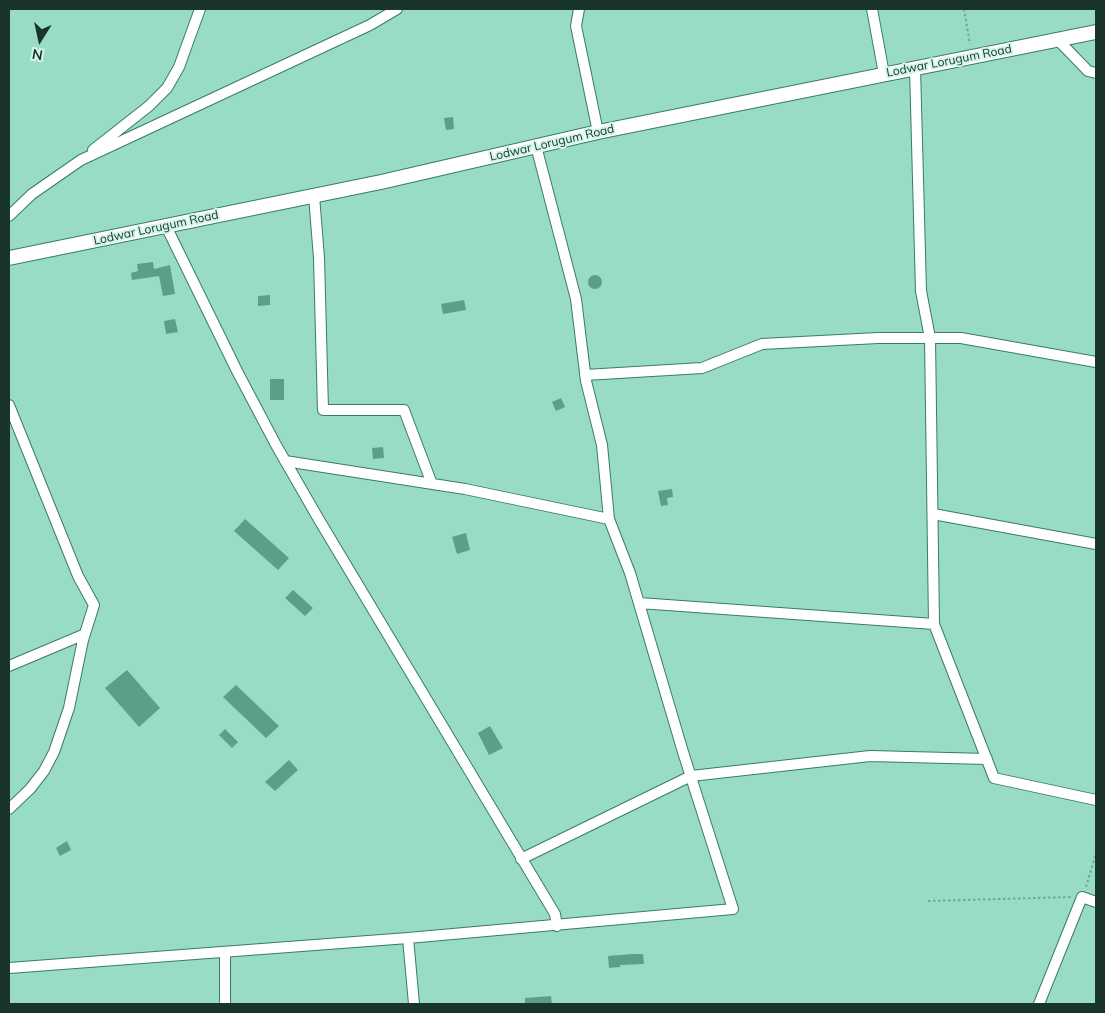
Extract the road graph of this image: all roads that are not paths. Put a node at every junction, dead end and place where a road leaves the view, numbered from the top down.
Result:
1 (200, 9) edge
2 (397, 9) edge
3 (579, 9) edge
4 (872, 9) edge
5 (1096, 32) edge
6 (1058, 40) junction
7 (914, 68) junction
8 (884, 74) junction
9 (1096, 74) edge
10 (598, 132) junction
11 (536, 146) junction
12 (81, 160) junction
13 (314, 196) junction
14 (9, 216) edge
15 (166, 226) junction
16 (9, 258) edge
17 (930, 338) junction
18 (1096, 362) edge
19 (585, 375) junction
20 (9, 405) edge
21 (285, 461) junction
22 (432, 484) junction
23 (932, 514) junction
24 (609, 519) junction
25 (1096, 544) edge
26 (639, 603) junction
27 (934, 624) junction
28 (85, 634) junction
29 (9, 666) edge
30 (987, 759) junction
31 (691, 776) junction
32 (1096, 800) edge
33 (9, 809) edge
34 (521, 859) junction
35 (1096, 902) edge
36 (557, 926) junction
37 (408, 938) junction
38 (225, 952) junction
39 (9, 968) edge
40 (224, 1004) edge
41 (414, 1004) edge
42 (1039, 1004) edge

1 - 12 street
2 - 12 street
3 - 10 street
4 - 8 street
5 - 6 main road, Lodwar Lorugum Road
6 - 7 main road, Lodwar Lorugum Road
6 - 9 street
7 - 8 main road, Lodwar Lorugum Road
7 - 17 street
8 - 10 main road, Lodwar Lorugum Road
10 - 11 main road, Lodwar Lorugum Road
11 - 13 main road, Lodwar Lorugum Road
11 - 19 street
12 - 14 street
13 - 15 main road, Lodwar Lorugum Road
13 - 22 street
15 - 16 main road, Lodwar Lorugum Road
15 - 21 street
17 - 18 street
17 - 19 street
17 - 23 street
19 - 24 street
20 - 28 street
21 - 22 street
21 - 34 street
22 - 24 street
23 - 25 street
23 - 27 street
24 - 26 street
26 - 27 street
26 - 31 street
27 - 30 street
28 - 29 street
28 - 33 street
30 - 31 street
30 - 32 street
31 - 34 street
31 - 36 street
34 - 36 street
35 - 42 street
36 - 37 street
37 - 38 street
37 - 41 street
38 - 39 street
38 - 40 street

